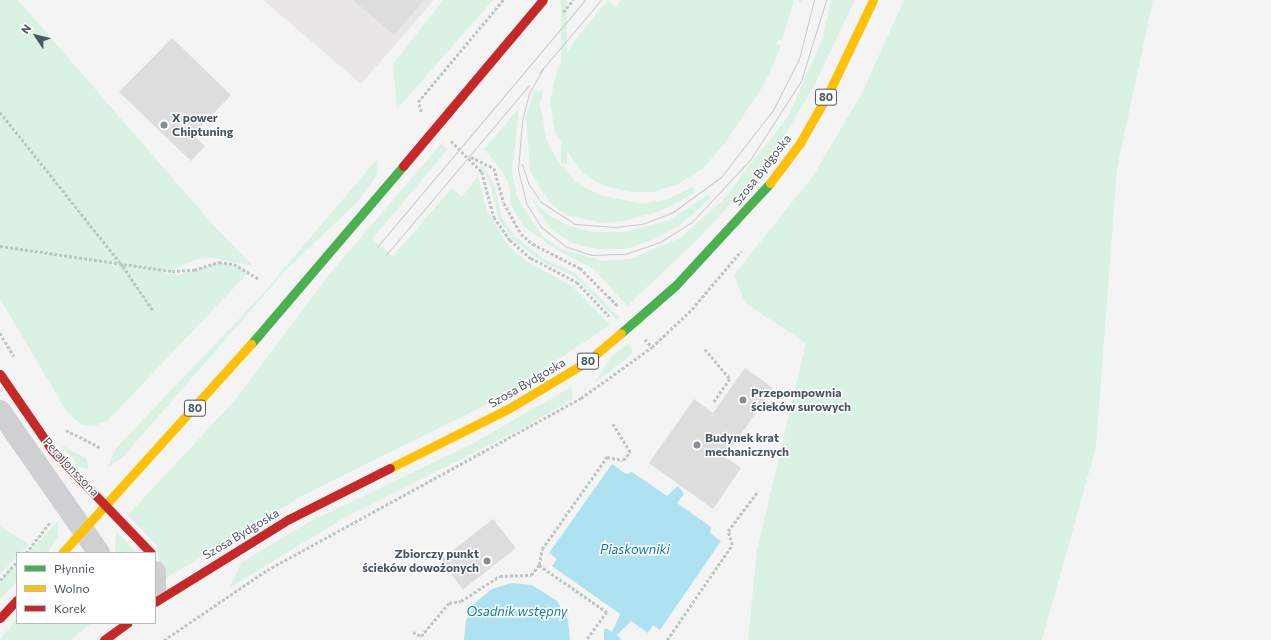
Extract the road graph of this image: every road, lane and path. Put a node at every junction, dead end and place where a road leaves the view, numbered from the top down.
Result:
1 (504, 0) edge
2 (543, 0) edge
3 (873, 0) edge
4 (418, 102) dead end
5 (0, 112) edge
6 (448, 138) dead end
7 (470, 157) junction
8 (0, 246) edge
9 (123, 266) junction
10 (259, 279) dead end
11 (154, 312) dead end
12 (632, 323) junction
13 (622, 331) junction
14 (705, 349) dead end
15 (642, 354) junction
16 (0, 374) edge
17 (714, 402) dead end
18 (0, 411) edge
19 (612, 423) dead end
20 (758, 491) dead end
21 (108, 506) junction
22 (53, 519) dead end
23 (83, 532) junction
24 (27, 552) edge
25 (63, 552) edge
26 (98, 552) edge
27 (150, 552) edge
28 (16, 563) edge
29 (539, 565) junction
30 (0, 580) edge
31 (16, 601) edge
32 (156, 601) edge
33 (0, 618) edge
34 (126, 624) edge
35 (413, 632) dead end
36 (104, 640) edge
37 (164, 640) edge
38 (587, 640) edge
39 (666, 640) edge

1 - 4 path
2 - 21 main road, 80
3 - 12 main road, Szosa Bydgoska / 80
5 - 9 path
6 - 7 path
7 - 12 path
7 - 13 path
8 - 9 path
9 - 10 path
9 - 11 path
12 - 13 main road, Szosa Bydgoska / 80
12 - 15 path
13 - 15 path
13 - 32 main road, Szosa Bydgoska / 80
14 - 17 path
15 - 37 path
16 - 21 main road, Pera Jonssona
18 - 23 street, Pera Jonssona
19 - 29 path
20 - 39 path
21 - 23 main road, 80
21 - 27 main road, Pera Jonssona
22 - 24 path
23 - 25 main road, 80
23 - 26 street, Pera Jonssona
28 - 30 path
29 - 35 path
29 - 38 path
31 - 33 main road
34 - 36 main road

